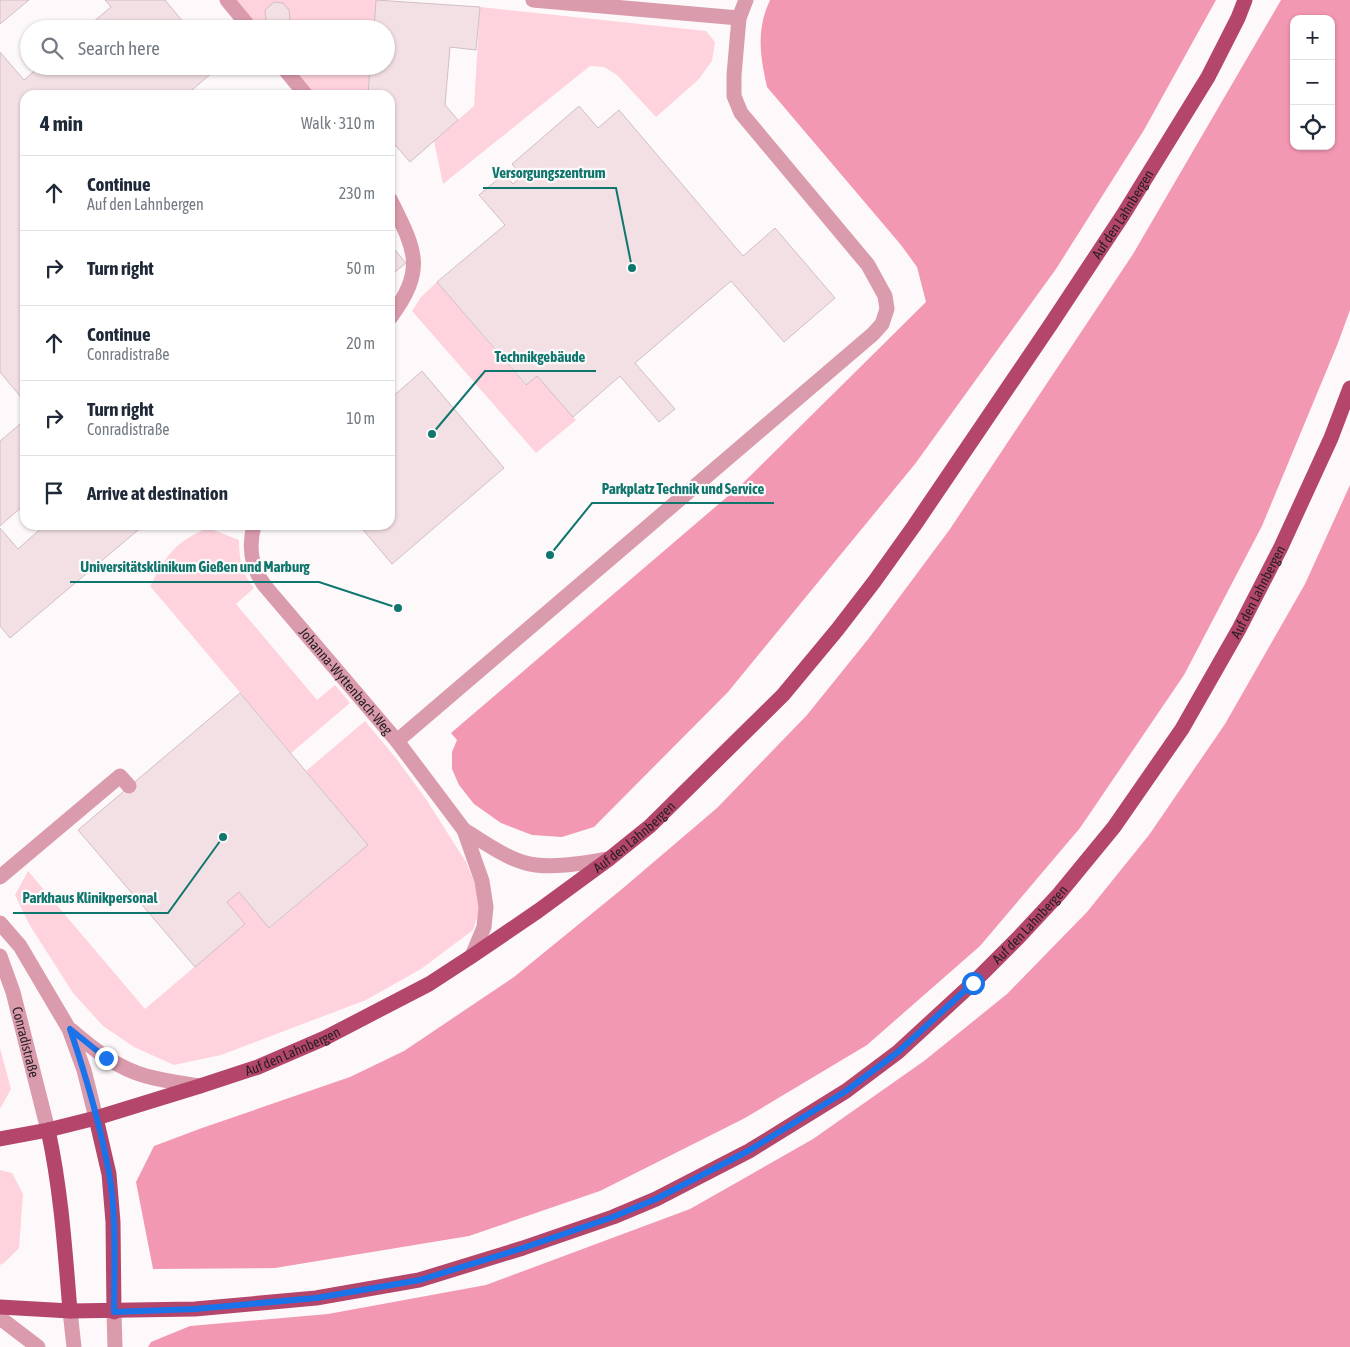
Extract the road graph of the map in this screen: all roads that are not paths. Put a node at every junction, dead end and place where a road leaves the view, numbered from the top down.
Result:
1 (227, 0) edge
2 (533, 0) edge
3 (746, 0) edge
4 (1245, 0) edge
5 (739, 18) junction
6 (244, 20) edge
7 (289, 75) edge
8 (302, 90) edge
9 (395, 209) edge
10 (395, 312) edge
11 (1350, 388) edge
12 (253, 530) edge
13 (397, 741) junction
14 (129, 786) dead end
15 (464, 830) junction
16 (609, 859) junction
17 (0, 877) edge
18 (0, 923) edge
19 (0, 956) edge
20 (472, 956) junction
21 (70, 1029) junction
22 (200, 1086) junction
23 (96, 1118) junction
24 (48, 1130) junction
25 (0, 1139) edge
26 (0, 1306) edge
27 (70, 1311) junction
28 (114, 1312) junction
29 (0, 1318) edge
30 (38, 1347) edge
31 (74, 1347) edge
32 (115, 1347) edge

1 - 6 street
2 - 5 street
3 - 5 street
4 - 16 main road, Auf den Lahnbergen
5 - 13 street
7 - 8 street
9 - 10 street
11 - 28 main road, Auf den Lahnbergen
12 - 13 street, Johanna-Wyttenbach-Weg
13 - 15 street, Johanna-Wyttenbach-Weg
14 - 17 street
15 - 16 street, Johanna-Wyttenbach-Weg
15 - 20 street, Johanna-Wyttenbach-Weg
16 - 20 main road, Auf den Lahnbergen
18 - 21 street
19 - 24 street, Conradistraße
20 - 22 main road, Auf den Lahnbergen
21 - 22 street
21 - 23 street
22 - 23 main road, Auf den Lahnbergen
23 - 24 main road, Auf den Lahnbergen
23 - 28 main road
24 - 25 main road, Auf den Lahnbergen
24 - 27 main road
26 - 27 main road, Auf den Lahnbergen
27 - 28 main road, Auf den Lahnbergen
27 - 31 street
28 - 32 street
29 - 30 street

